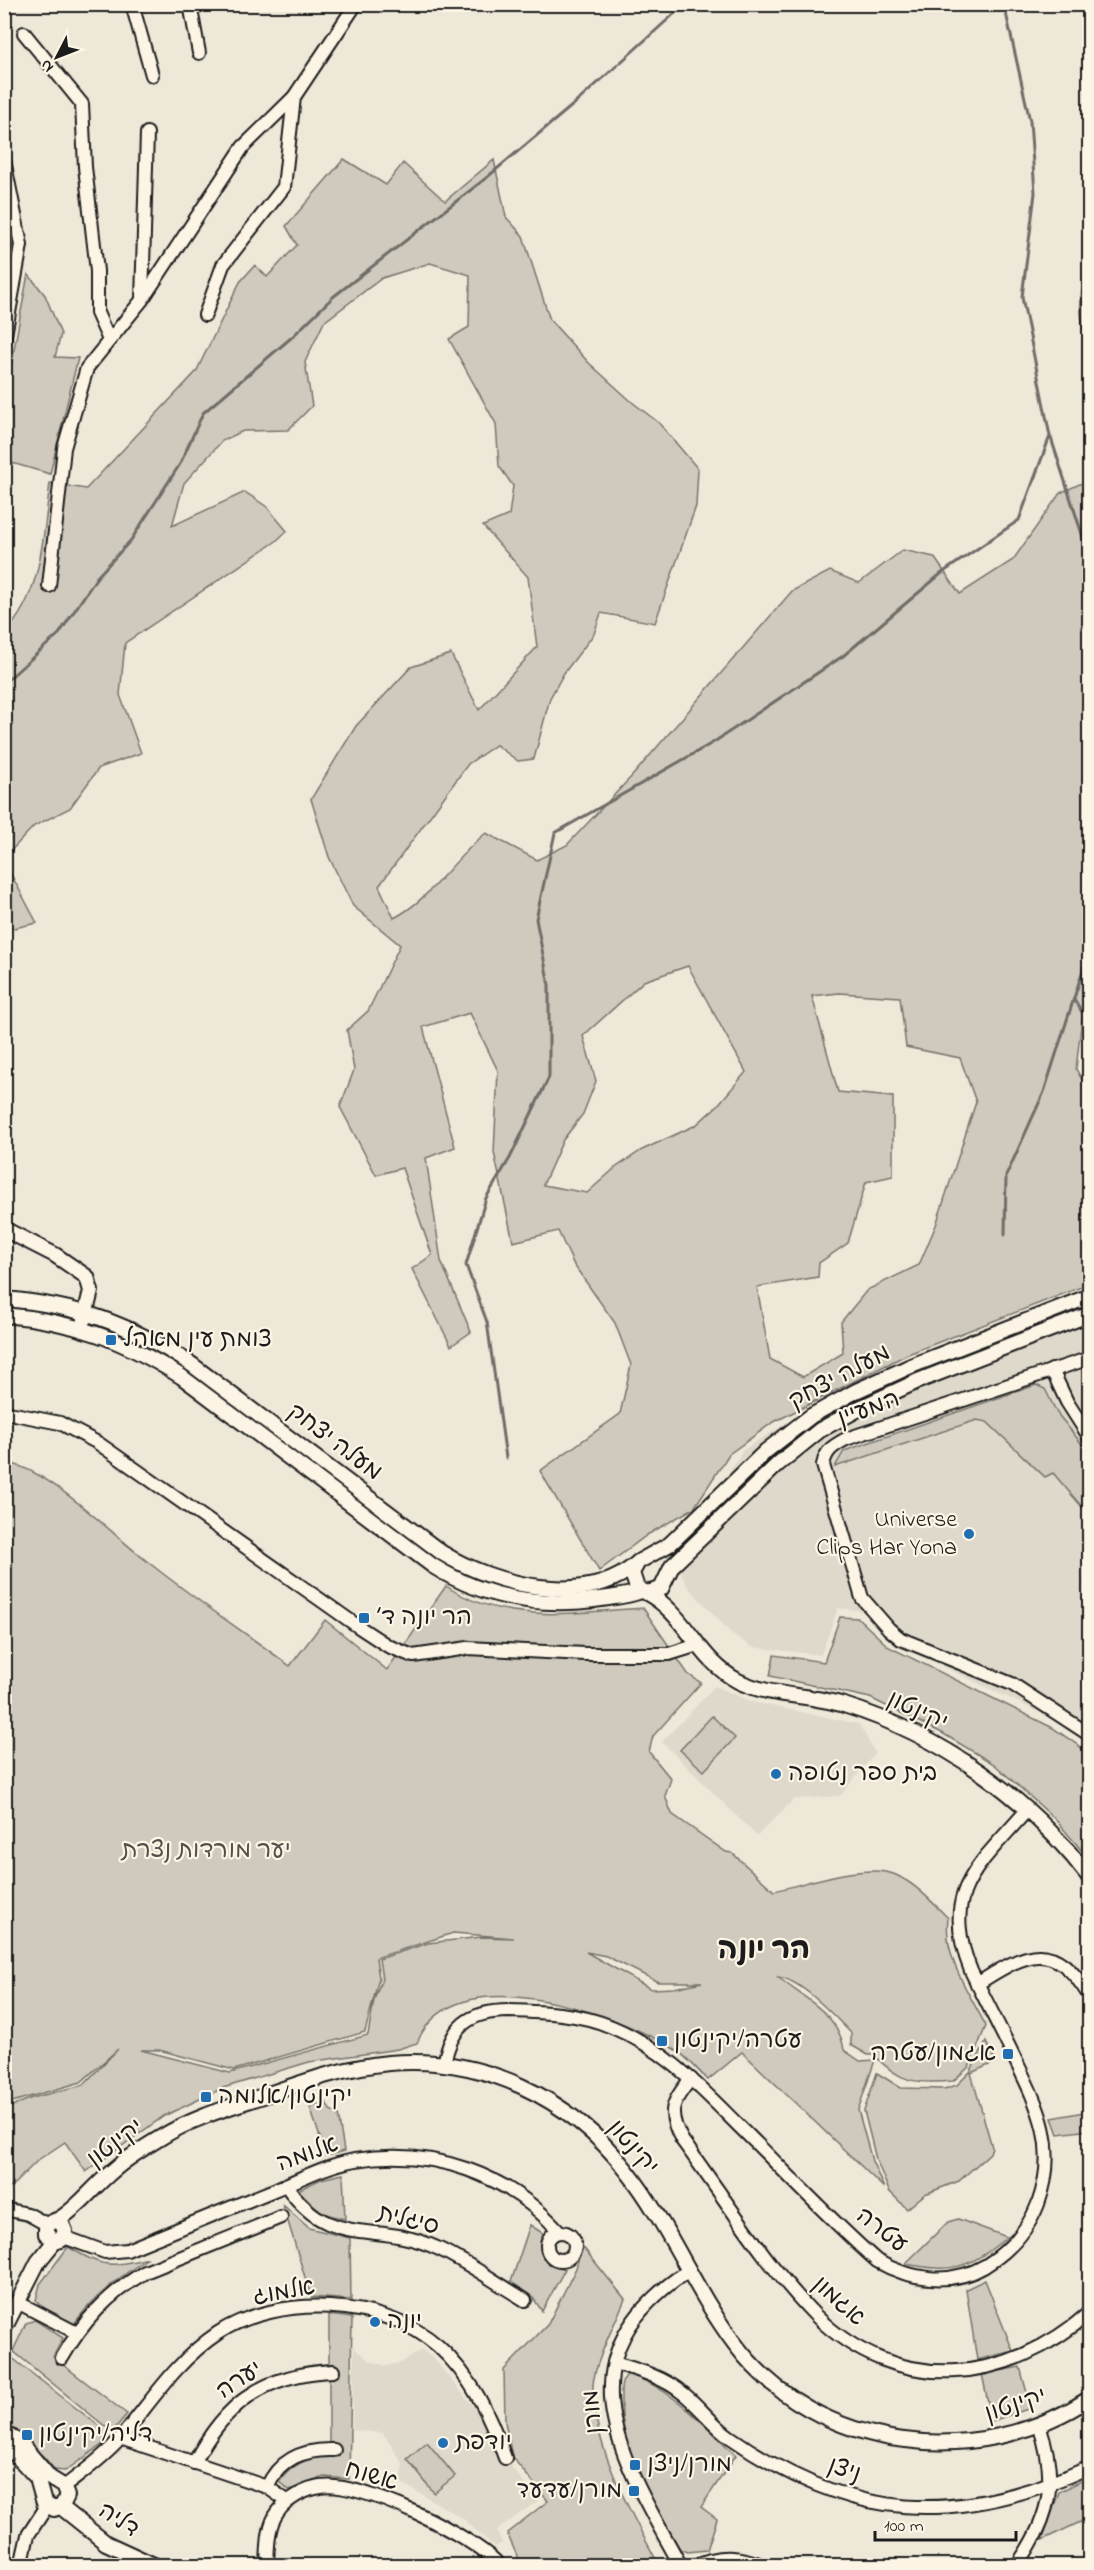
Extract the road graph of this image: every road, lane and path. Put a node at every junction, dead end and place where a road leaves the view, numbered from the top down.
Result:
1 (132, 4) edge
2 (190, 4) edge
3 (356, 4) edge
4 (24, 33) dead end
5 (199, 53) dead end
6 (152, 75) dead end
7 (294, 97) junction
8 (147, 133) dead end
9 (4, 160) edge
10 (142, 300) junction
11 (205, 315) dead end
12 (110, 340) junction
13 (4, 341) edge
14 (50, 586) dead end
15 (4, 1229) edge
16 (1089, 1296) edge
17 (4, 1299) edge
18 (86, 1312) junction
19 (1089, 1314) edge
20 (4, 1315) edge
21 (82, 1328) junction
22 (1089, 1358) edge
23 (1052, 1370) junction
24 (4, 1412) edge
25 (1089, 1438) edge
26 (643, 1560) junction
27 (666, 1580) junction
28 (644, 1592) junction
29 (697, 1643) junction
30 (1089, 1735) edge
31 (1027, 1810) junction
32 (1089, 1878) edge
33 (977, 1984) junction
34 (1089, 1997) edge
35 (444, 2064) junction
36 (691, 2079) junction
37 (286, 2185) junction
38 (4, 2209) edge
39 (281, 2217) dead end
40 (56, 2231) junction
41 (560, 2232) dead end
42 (689, 2270) junction
43 (525, 2300) dead end
44 (16, 2302) junction
45 (1089, 2312) edge
46 (4, 2329) edge
47 (76, 2333) junction
48 (62, 2358) dead end
49 (614, 2362) junction
50 (333, 2371) dead end
51 (1089, 2398) edge
52 (1039, 2424) junction
53 (4, 2431) edge
54 (120, 2438) junction
55 (4, 2442) edge
56 (334, 2450) dead end
57 (505, 2458) dead end
58 (194, 2463) junction
59 (1089, 2467) edge
60 (1051, 2484) junction
61 (60, 2485) junction
62 (267, 2487) junction
63 (43, 2491) junction
64 (287, 2501) junction
65 (54, 2506) junction
66 (21, 2565) edge
67 (156, 2565) edge
68 (267, 2565) edge
69 (500, 2565) edge
70 (681, 2565) edge
71 (695, 2565) edge
72 (764, 2565) edge
73 (1018, 2565) edge

1 - 6 street
2 - 5 street
3 - 7 street
4 - 12 street
7 - 10 street
7 - 11 street
8 - 10 street
9 - 13 street
10 - 12 street
12 - 14 street
15 - 18 street
16 - 26 street, מעלה יצחק
17 - 18 street, מעלה יצחק
18 - 21 street
18 - 26 street, מעלה יצחק
19 - 27 street, מעלה יצחק
20 - 21 street, מעלה יצחק
21 - 28 street, מעלה יצחק
22 - 23 street, המעיין
23 - 25 street
23 - 30 street, המעיין
24 - 29 street
26 - 27 street
26 - 28 street
27 - 28 street
27 - 29 street, יקינטון
28 - 29 street, יקינטון
29 - 31 street, יקינטון
31 - 32 street, יקינטון
31 - 33 street, עטרה
33 - 34 street
33 - 36 street, עטרה
35 - 36 street, עטרה
35 - 40 street, יקינטון
35 - 42 street, יקינטון
36 - 45 street, אגמון
37 - 40 street, אלומה
37 - 41 street, אלומה
37 - 43 street, סיגלית
38 - 40 street, אלומה
39 - 47 street
40 - 44 street
42 - 49 street, מורן
42 - 52 street, יקינטון
44 - 46 street
44 - 47 street
47 - 48 street
49 - 60 street, ניצן
49 - 70 street, מורן
50 - 58 street, יערה
51 - 52 street, יקינטון
52 - 60 street
53 - 61 street
54 - 57 street, אלמוג
54 - 58 street
54 - 61 street, אלמוג
55 - 63 street
56 - 62 street
58 - 62 street
59 - 60 street, ניצן
60 - 73 street
61 - 63 street
61 - 65 street
62 - 64 street
63 - 65 street
64 - 68 street
64 - 69 street, אשוח
65 - 66 street
65 - 67 street, דליה
71 - 72 street

